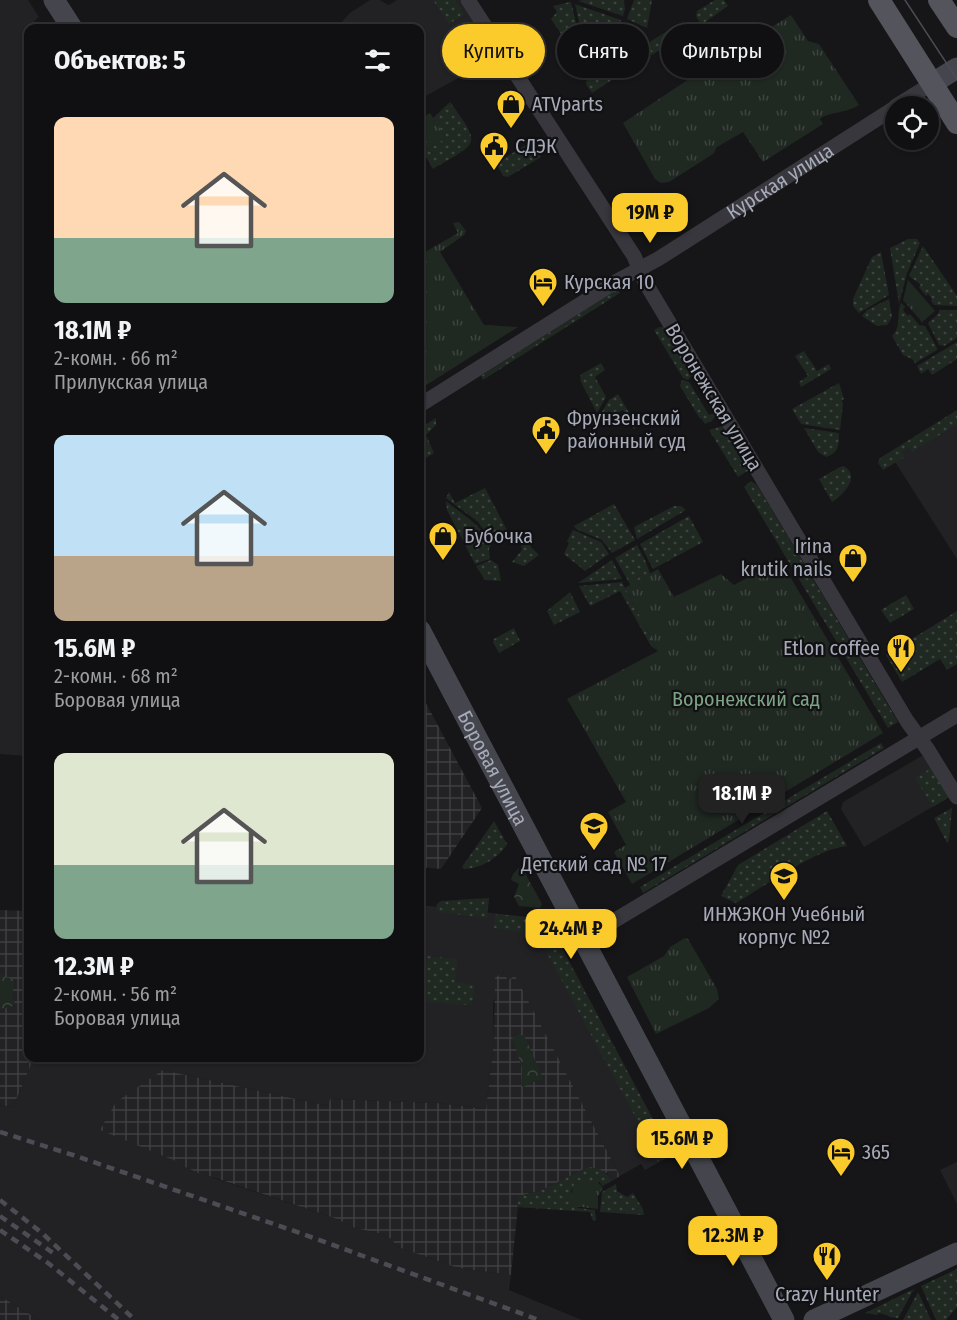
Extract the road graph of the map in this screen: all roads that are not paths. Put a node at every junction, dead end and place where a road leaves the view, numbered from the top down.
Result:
1 (54, 0) edge
2 (468, 0) edge
3 (879, 0) edge
4 (939, 0) edge
5 (69, 24) edge
6 (957, 27) edge
7 (957, 68) edge
8 (933, 83) junction
9 (913, 96) edge
10 (885, 114) edge
11 (957, 123) edge
12 (639, 269) junction
13 (424, 402) edge
14 (424, 638) edge
15 (957, 715) edge
16 (920, 738) junction
17 (957, 797) edge
18 (582, 940) junction
19 (957, 1253) edge
20 (840, 1314) edge
21 (784, 1320) edge
22 (814, 1320) edge

1 - 5 street
2 - 12 street, Воронежская улица
3 - 8 main road
4 - 6 main road
7 - 8 street, Курская улица
8 - 9 street, Курская улица
8 - 11 main road
10 - 12 street, Курская улица
12 - 13 street, Курская улица
12 - 16 street, Воронежская улица
14 - 18 street, Боровая улица
15 - 16 street
16 - 17 street, Воронежская улица
16 - 18 street
18 - 21 street, Боровая улица
19 - 20 street
20 - 22 street

